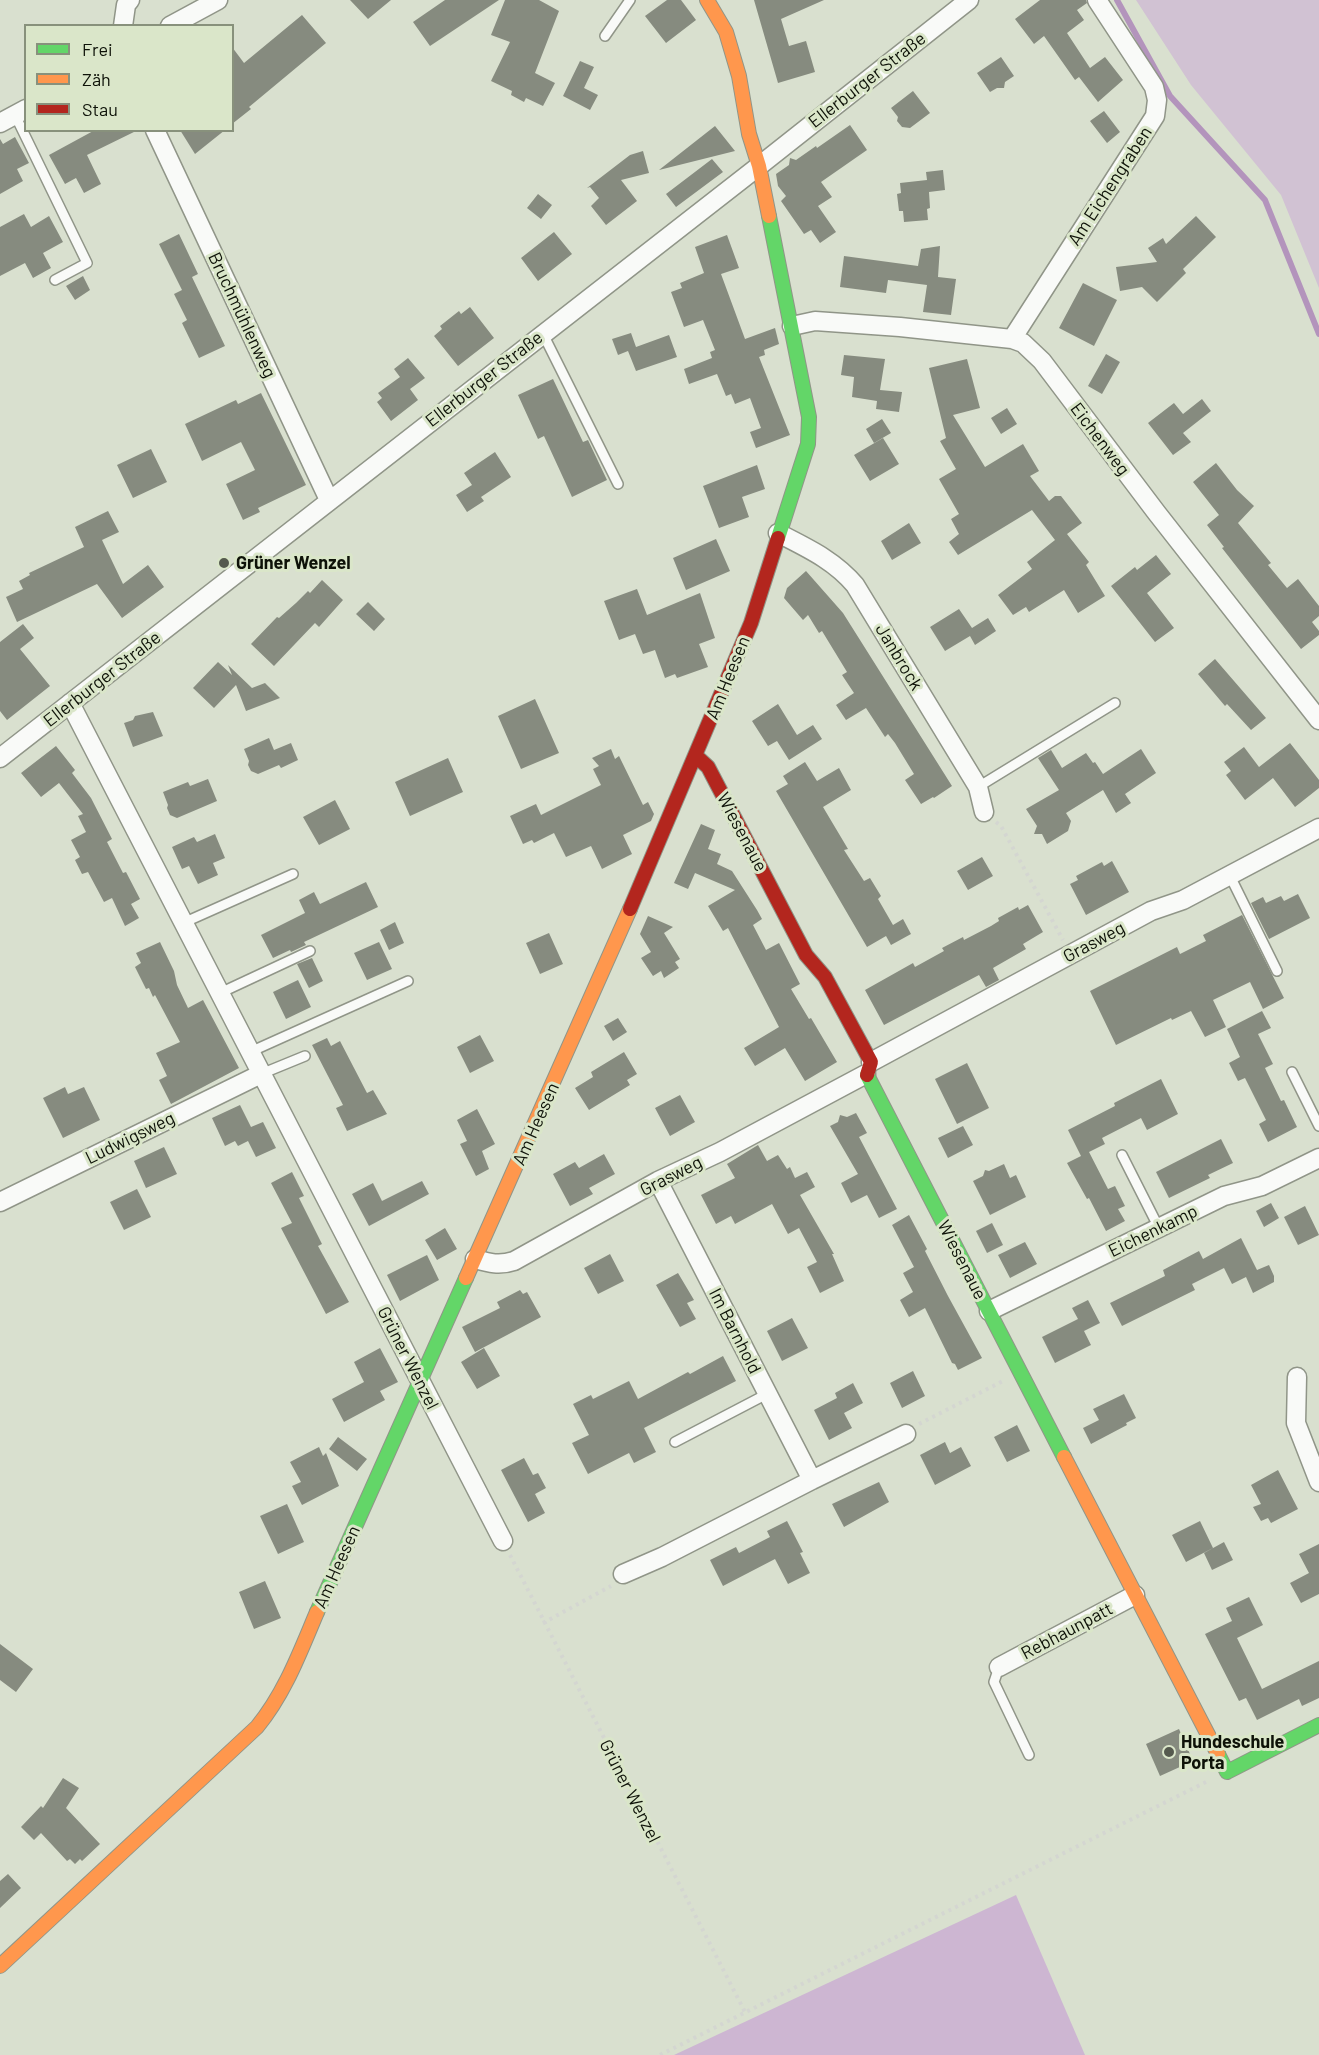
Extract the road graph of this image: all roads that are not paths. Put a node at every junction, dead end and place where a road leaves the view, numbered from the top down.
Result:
1 (130, 0) edge
2 (218, 0) edge
3 (630, 0) edge
4 (708, 0) edge
5 (969, 0) edge
6 (1097, 0) edge
7 (123, 24) edge
8 (174, 24) edge
9 (605, 36) dead end
10 (13, 116) edge
11 (156, 132) edge
12 (759, 166) junction
13 (55, 280) dead end
14 (792, 326) junction
15 (543, 334) junction
16 (1012, 339) junction
17 (618, 484) dead end
18 (329, 500) junction
19 (778, 533) junction
20 (70, 703) junction
21 (1115, 703) dead end
22 (1319, 720) edge
23 (696, 756) junction
24 (0, 758) edge
25 (978, 787) junction
26 (984, 812) road end
27 (1319, 828) edge
28 (292, 874) dead end
29 (1230, 876) junction
30 (183, 923) junction
31 (310, 951) dead end
32 (1277, 971) dead end
33 (408, 981) dead end
34 (220, 993) junction
35 (250, 1052) junction
36 (305, 1056) dead end
37 (869, 1068) junction
38 (1292, 1072) dead end
39 (261, 1074) junction
40 (1319, 1126) edge
41 (1122, 1155) dead end
42 (1319, 1158) edge
43 (658, 1181) junction
44 (0, 1202) edge
45 (1159, 1228) junction
46 (475, 1258) junction
47 (989, 1311) junction
48 (1297, 1377) dead end
49 (420, 1380) junction
50 (767, 1394) junction
51 (906, 1434) road end
52 (675, 1442) dead end
53 (812, 1480) junction
54 (1319, 1482) edge
55 (503, 1541) road end
56 (623, 1574) road end
57 (1135, 1595) junction
58 (999, 1667) joint
59 (1319, 1725) edge
60 (1029, 1755) dead end
61 (0, 1966) edge

1 - 7 street
2 - 8 street
3 - 9 lane
4 - 12 street, Am Heesen
5 - 12 street, Ellerburger Straße
6 - 16 street, Am Eichengraben
10 - 13 lane
11 - 18 street, Bruchmühlenweg
12 - 14 street, Am Heesen
12 - 15 street, Ellerburger Straße
14 - 16 street, Eichenweg
14 - 19 street, Am Heesen
15 - 17 lane
15 - 18 street, Ellerburger Straße
16 - 22 street, Eichenweg
18 - 20 street, Ellerburger Straße
19 - 23 street, Am Heesen
19 - 25 street, Janbrock
20 - 24 street, Ellerburger Straße
20 - 30 street, Grüner Wenzel
21 - 25 lane
23 - 37 street, Wiesenaue
23 - 46 street, Am Heesen
25 - 26 street, Janbrock
27 - 29 street, Grasweg
28 - 30 lane
29 - 32 lane
29 - 37 street, Grasweg
30 - 34 street, Grüner Wenzel
31 - 34 lane
33 - 35 lane
34 - 35 street, Grüner Wenzel
35 - 39 street, Grüner Wenzel
36 - 39 lane
37 - 43 street, Grasweg
37 - 47 street, Wiesenaue
38 - 40 lane
39 - 44 street, Ludwigsweg
39 - 49 street, Grüner Wenzel
41 - 45 lane
42 - 45 street, Eichenkamp
43 - 46 street, Grasweg
43 - 50 street, Im Barnhold
45 - 47 street, Eichenkamp
46 - 49 street, Am Heesen
47 - 57 street, Wiesenaue
48 - 54 street
49 - 55 street, Grüner Wenzel
49 - 61 street, Am Heesen
50 - 52 lane
50 - 53 street, Im Barnhold
51 - 53 street
53 - 56 street
57 - 58 street, Rebhaunpatt
57 - 59 street, Wiesenaue
58 - 60 lane

